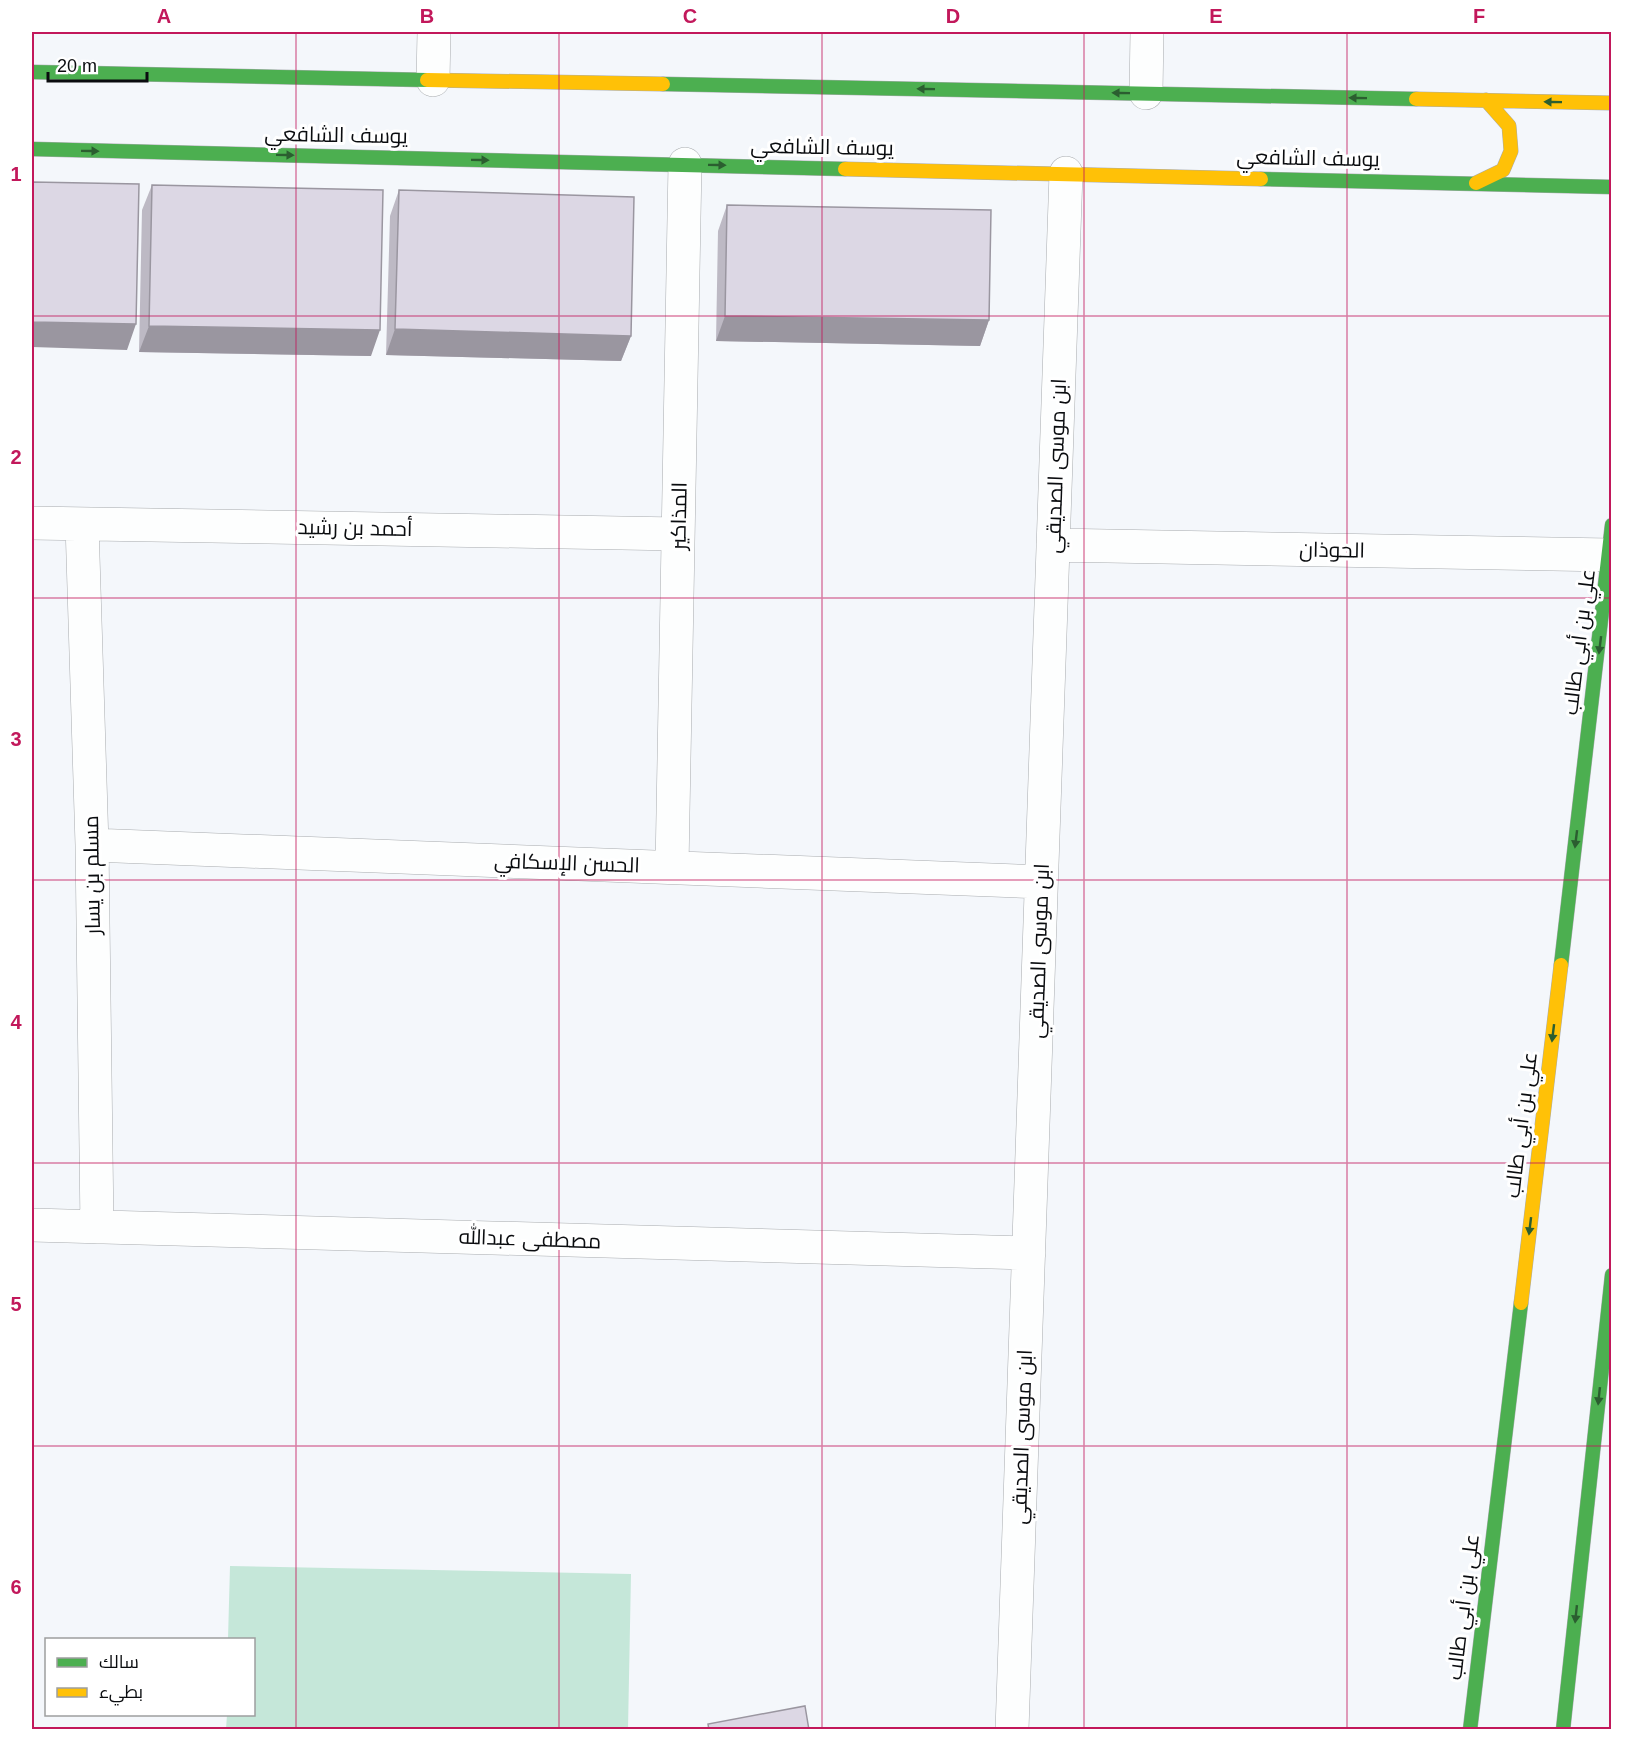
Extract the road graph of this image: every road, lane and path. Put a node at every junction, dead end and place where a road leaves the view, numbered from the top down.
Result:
1 (434, 32) edge
2 (1147, 32) edge
3 (32, 72) edge
4 (433, 80) junction
5 (1146, 93) junction
6 (1486, 100) junction
7 (1611, 103) edge
8 (32, 149) edge
9 (685, 164) junction
10 (1066, 173) junction
11 (1476, 183) junction
12 (1611, 187) edge
13 (32, 523) edge
14 (82, 524) junction
15 (678, 534) junction
16 (1611, 540) edge
17 (1053, 545) junction
18 (92, 845) junction
19 (672, 867) junction
20 (1041, 882) junction
21 (32, 1225) edge
22 (97, 1227) junction
23 (1029, 1253) junction
24 (1611, 1275) edge
25 (1012, 1730) edge
26 (1470, 1730) edge
27 (1563, 1730) edge

1 - 4 street
2 - 5 street
3 - 4 street
5 -> 4 street
6 -> 5 street
7 -> 6 street
6 - 11 street
8 -> 9 street, يوسف الشافعي
9 -> 10 street, يوسف الشافعي
9 - 15 street, المذاكير
10 - 11 street, يوسف الشافعي
10 - 17 street, ابن موسى الصديقي
11 - 12 street, يوسف الشافعي
13 - 14 street, أحمد بن رشيد
14 - 15 street, أحمد بن رشيد
14 - 18 street, مسلم بن يسار
15 - 19 street, المذاكير
16 - 17 street, الحوذان
16 -> 26 street, علي بن أبي طالب
17 - 20 street, ابن موسى الصديقي
18 - 19 street, الحسن الإسكافي
18 - 22 street, مسلم بن يسار
19 - 20 street, الحسن الإسكافي
20 - 23 street, ابن موسى الصديقي
21 - 22 street, مصطفى عبدالله
22 - 23 street, مصطفى عبدالله
23 - 25 street, ابن موسى الصديقي
24 -> 27 street

